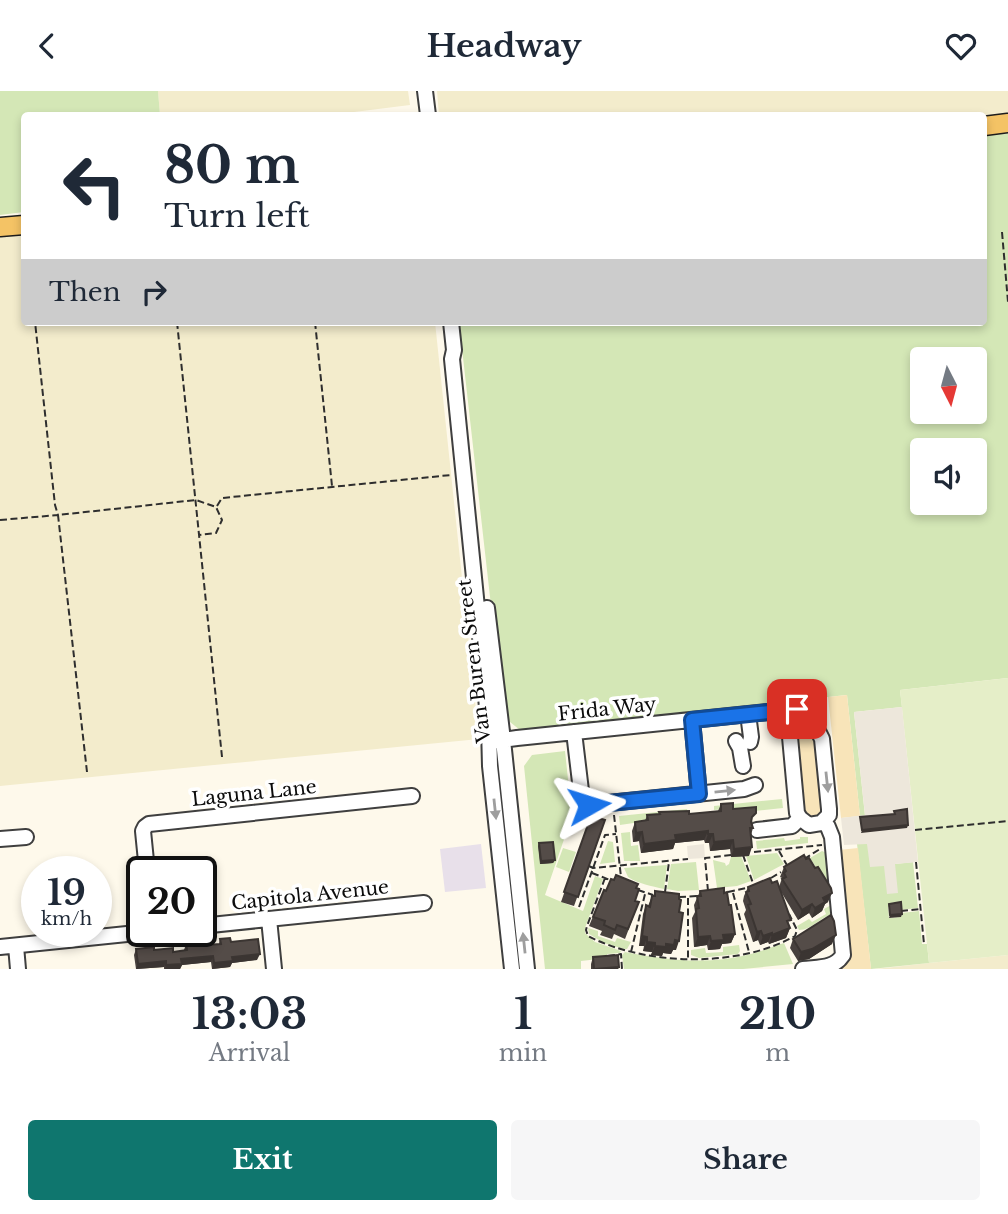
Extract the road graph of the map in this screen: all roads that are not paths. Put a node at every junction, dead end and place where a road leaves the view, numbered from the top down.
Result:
1 (425, 91) edge
2 (428, 112) edge
3 (1008, 123) edge
4 (987, 125) edge
5 (21, 225) edge
6 (0, 227) edge
7 (451, 326) edge
8 (454, 350) junction
9 (779, 711) junction
10 (748, 714) junction
11 (692, 720) junction
12 (574, 732) junction
13 (501, 740) junction
14 (743, 766) dead end
15 (755, 785) dead end
16 (699, 794) junction
17 (412, 796) dead end
18 (800, 818) junction
19 (824, 821) junction
20 (757, 830) dead end
21 (26, 837) dead end
22 (0, 839) edge
23 (146, 856) edge
24 (424, 903) dead end
25 (269, 919) junction
26 (217, 924) edge
27 (126, 934) edge
28 (16, 946) junction
29 (0, 947) edge
30 (19, 969) edge
31 (274, 969) edge
32 (512, 969) edge
33 (527, 969) edge
34 (803, 969) edge

1 - 2 street
3 - 4 main road
5 - 6 main road
7 - 8 street, Van Buren Street
8 - 13 street, Van Buren Street
8 - 13 street, Van Buren Street
9 - 10 street, Frida Way
9 - 18 street
9 -> 19 street, Frida Way
10 - 11 street, Frida Way
10 - 14 street
11 - 12 street, Frida Way
11 - 16 street
12 - 13 street, Frida Way
12 - 16 street
13 -> 32 street, Van Buren Street
33 -> 13 street, Van Buren Street
16 -> 15 street
17 - 23 street, Laguna Lane
18 - 19 street
18 - 20 street
19 - 34 street
21 - 22 street
24 - 25 street, Capitola Avenue
25 - 26 street, Capitola Avenue
25 - 31 street
27 - 28 street
28 - 29 street
28 - 30 street

